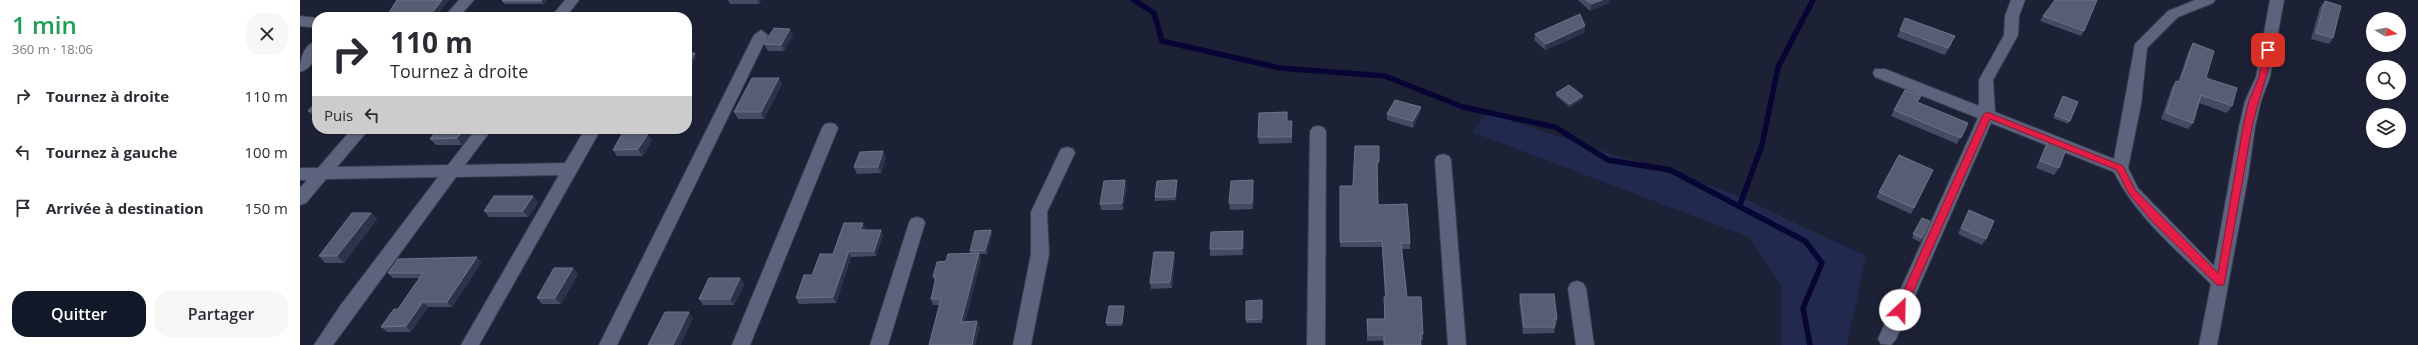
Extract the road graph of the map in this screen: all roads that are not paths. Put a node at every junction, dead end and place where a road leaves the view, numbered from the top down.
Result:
1 (467, 0) edge
2 (572, 0) edge
3 (2018, 0) edge
4 (2208, 0) edge
5 (2278, 0) edge
6 (456, 12) edge
7 (562, 12) edge
8 (300, 21) edge
9 (312, 22) edge
10 (761, 35) dead end
11 (312, 52) edge
12 (300, 67) edge
13 (1880, 73) dead end
14 (1987, 115) junction
15 (830, 128) dead end
16 (1318, 131) dead end
17 (357, 134) edge
18 (480, 134) edge
19 (590, 134) edge
20 (1067, 153) dead end
21 (1443, 160) dead end
22 (2120, 168) junction
23 (455, 169) junction
24 (571, 169) junction
25 (323, 173) junction
26 (300, 174) edge
27 (300, 199) edge
28 (916, 223) dead end
29 (2221, 283) junction
30 (1577, 288) dead end
31 (1887, 339) dead end
32 (323, 345) edge
33 (470, 345) edge
34 (608, 345) edge
35 (741, 345) edge
36 (879, 345) edge
37 (1022, 345) edge
38 (1316, 345) edge
39 (1457, 345) edge
40 (1585, 345) edge
41 (2208, 345) edge

1 - 6 street
2 - 7 street
3 - 14 street
4 - 22 street
5 - 29 street
8 - 9 street
10 - 34 street
11 - 12 street
13 - 14 street
14 - 22 street
14 - 31 street
15 - 35 street
16 - 38 street
17 - 25 street
18 - 23 street
19 - 24 street
20 - 37 street
21 - 39 street
22 - 29 street
23 - 24 street
23 - 25 street
23 - 32 street
24 - 33 street
25 - 26 street
25 - 27 street
28 - 36 street
29 - 41 street
30 - 40 street

